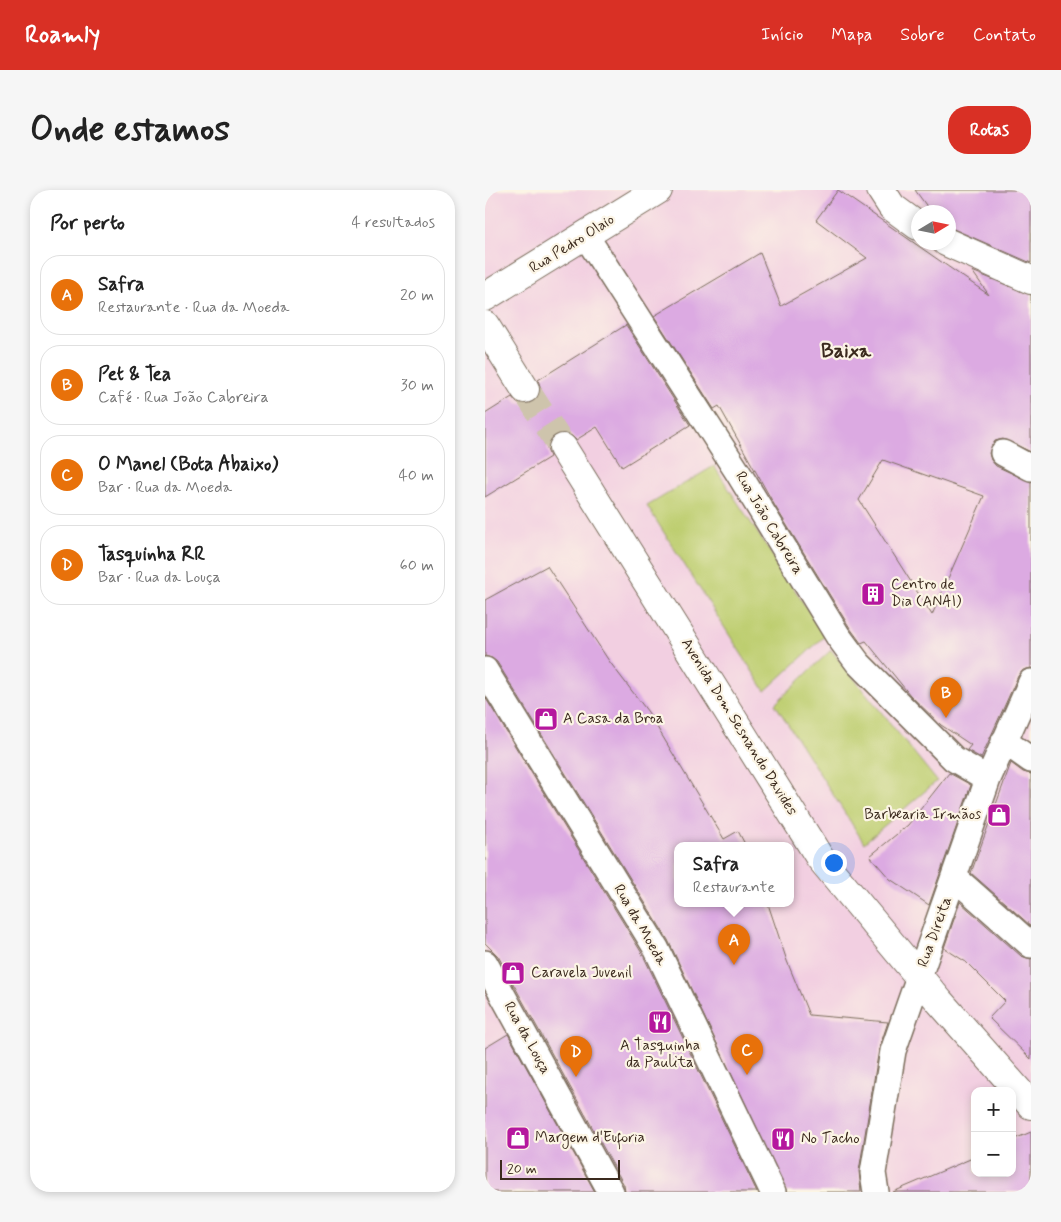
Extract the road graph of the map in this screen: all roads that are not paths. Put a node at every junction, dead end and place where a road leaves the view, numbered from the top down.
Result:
1 (658, 190) edge
2 (881, 190) edge
3 (911, 220) edge
4 (587, 236) junction
5 (956, 246) edge
6 (1031, 280) edge
7 (485, 297) edge
8 (485, 325) edge
9 (525, 389) tunnel mouth
10 (563, 448) tunnel mouth
11 (1003, 453) dead end
12 (1031, 468) edge
13 (485, 670) edge
14 (1031, 682) edge
15 (1004, 741) junction
16 (1031, 760) edge
17 (988, 779) junction
18 (955, 878) junction
19 (1031, 945) edge
20 (485, 963) edge
21 (919, 977) junction
22 (1031, 1105) edge
23 (611, 1192) edge
24 (773, 1192) edge
25 (876, 1192) edge

1 - 4 street, Rua Pedro Olaio
2 - 3 street
4 - 7 street, Rua Pedro Olaio
4 - 17 street, Rua João Cabreira
5 - 6 street
8 - 9 street
10 - 21 street, Avenida Dom Sesnando Davides
11 - 12 street
13 - 24 street, Rua da Moeda
14 - 15 street, Rua Direita
15 - 16 street
15 - 17 street, Rua Direita
17 - 18 street, Rua Direita
18 - 19 street
18 - 21 street, Rua Direita
20 - 23 street, Rua da Louça
21 - 22 street, Avenida Dom Sesnando Davides
21 - 25 street, Rua Direita

